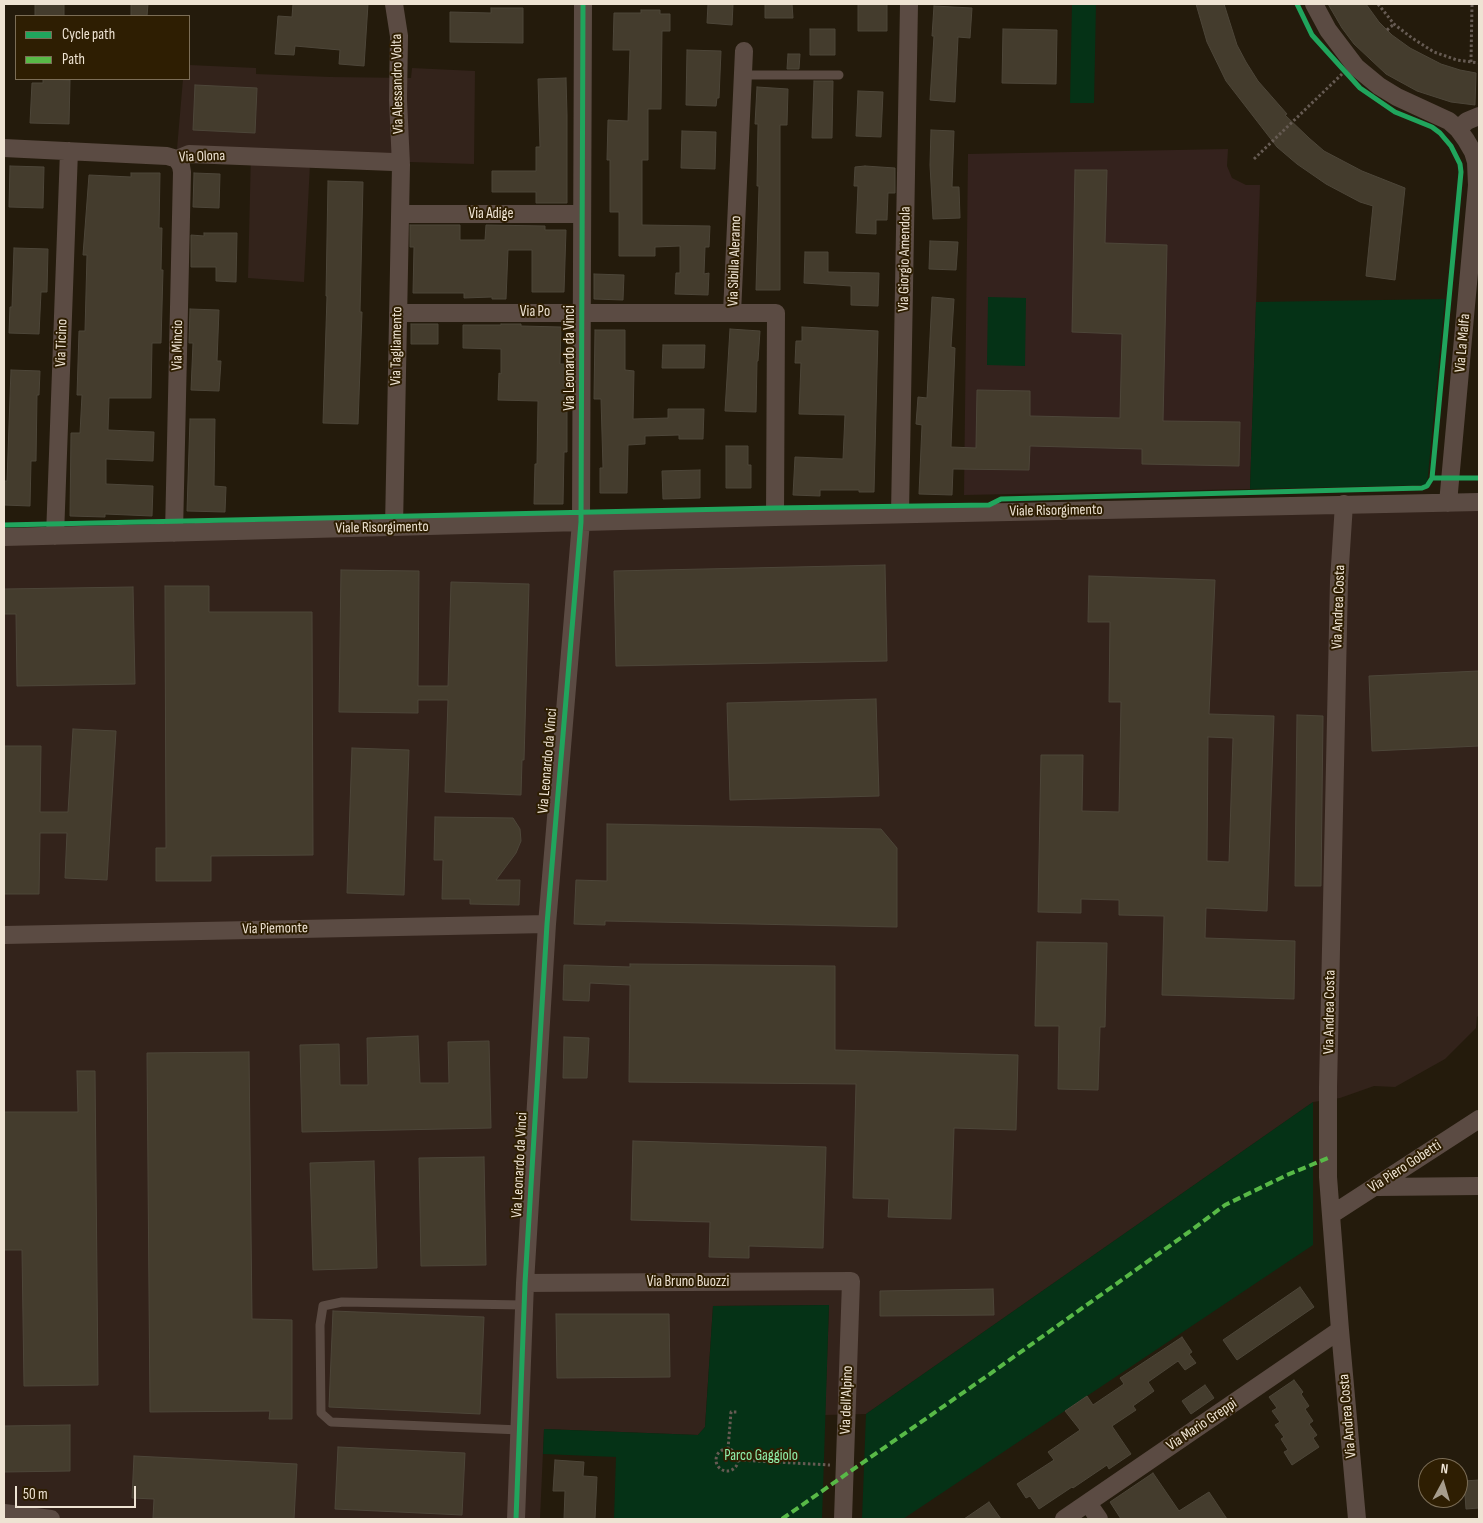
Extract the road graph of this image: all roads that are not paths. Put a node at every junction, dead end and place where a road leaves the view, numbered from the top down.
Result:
1 (394, 4) edge
2 (583, 4) edge
3 (909, 4) edge
4 (1314, 4) edge
5 (744, 51) dead end
6 (742, 75) junction
7 (839, 76) dead end
8 (1479, 116) edge
9 (1458, 129) junction
10 (4, 148) edge
11 (69, 151) junction
12 (176, 159) junction
13 (401, 165) junction
14 (400, 214) junction
15 (582, 214) junction
16 (583, 312) junction
17 (398, 313) junction
18 (732, 313) junction
19 (1479, 502) edge
20 (1448, 503) junction
21 (1344, 504) junction
22 (900, 514) junction
23 (775, 517) junction
24 (581, 522) junction
25 (394, 527) junction
26 (174, 533) junction
27 (56, 536) junction
28 (4, 537) edge
29 (547, 924) junction
30 (4, 935) edge
31 (1479, 1119) edge
32 (1479, 1186) edge
33 (1376, 1187) junction
34 (1331, 1214) junction
35 (851, 1281) joint
36 (525, 1283) junction
37 (524, 1304) junction
38 (1340, 1330) junction
39 (520, 1430) junction
40 (1088, 1503) junction
41 (4, 1513) edge
42 (1353, 1517) edge
43 (51, 1519) edge
44 (516, 1519) edge
45 (843, 1519) edge
46 (1064, 1519) edge
47 (1099, 1519) edge

1 - 13 street, Via Alessandro Volta
2 - 15 street, Via Leonardo da Vinci
3 - 22 street, Via Giorgio Amendola
4 - 9 street
5 - 6 street, Via Sibilla Aleramo
6 - 7 lane
6 - 18 street, Via Sibilla Aleramo
8 - 9 street
9 - 20 street, Via La Malfa
10 - 11 street, Via Olona
11 - 12 street, Via Olona
11 - 27 street, Via Ticino
12 - 13 street, Via Olona
12 - 26 street, Via Mincio
13 - 14 street, Via Tagliamento
14 - 15 street, Via Adige
14 - 17 street, Via Tagliamento
15 - 16 street, Via Leonardo da Vinci
16 - 17 street, Via Po
16 - 18 street, Via Po
16 - 24 street, Via Leonardo da Vinci
17 - 25 street, Via Tagliamento
18 - 23 street, Via Sibilla Aleramo
19 - 20 street, Viale Risorgimento
20 - 21 street, Viale Risorgimento
21 - 22 street, Viale Risorgimento
21 - 34 street, Via Andrea Costa
22 - 23 street, Viale Risorgimento
23 - 24 street, Viale Risorgimento
24 - 25 street, Viale Risorgimento
24 - 29 street, Via Leonardo da Vinci
25 - 26 street, Viale Risorgimento
26 - 27 street, Viale Risorgimento
27 - 28 street, Viale Risorgimento
29 - 30 street, Via Piemonte
29 - 36 street, Via Leonardo da Vinci
31 - 33 street, Via Piero Gobetti
32 - 33 street
33 - 34 street, Via Piero Gobetti
34 - 38 street, Via Andrea Costa
35 - 36 street, Via Bruno Buozzi
35 - 45 street, Via dell'Alpino
36 - 37 street, Via Leonardo da Vinci
37 - 39 street, Via Leonardo da Vinci
37 - 39 lane
38 - 40 street, Via Mario Greppi
38 - 42 street, Via Andrea Costa
39 - 44 street, Via Leonardo da Vinci
40 - 46 street, Via Mario Greppi
40 - 47 street
41 - 43 street

